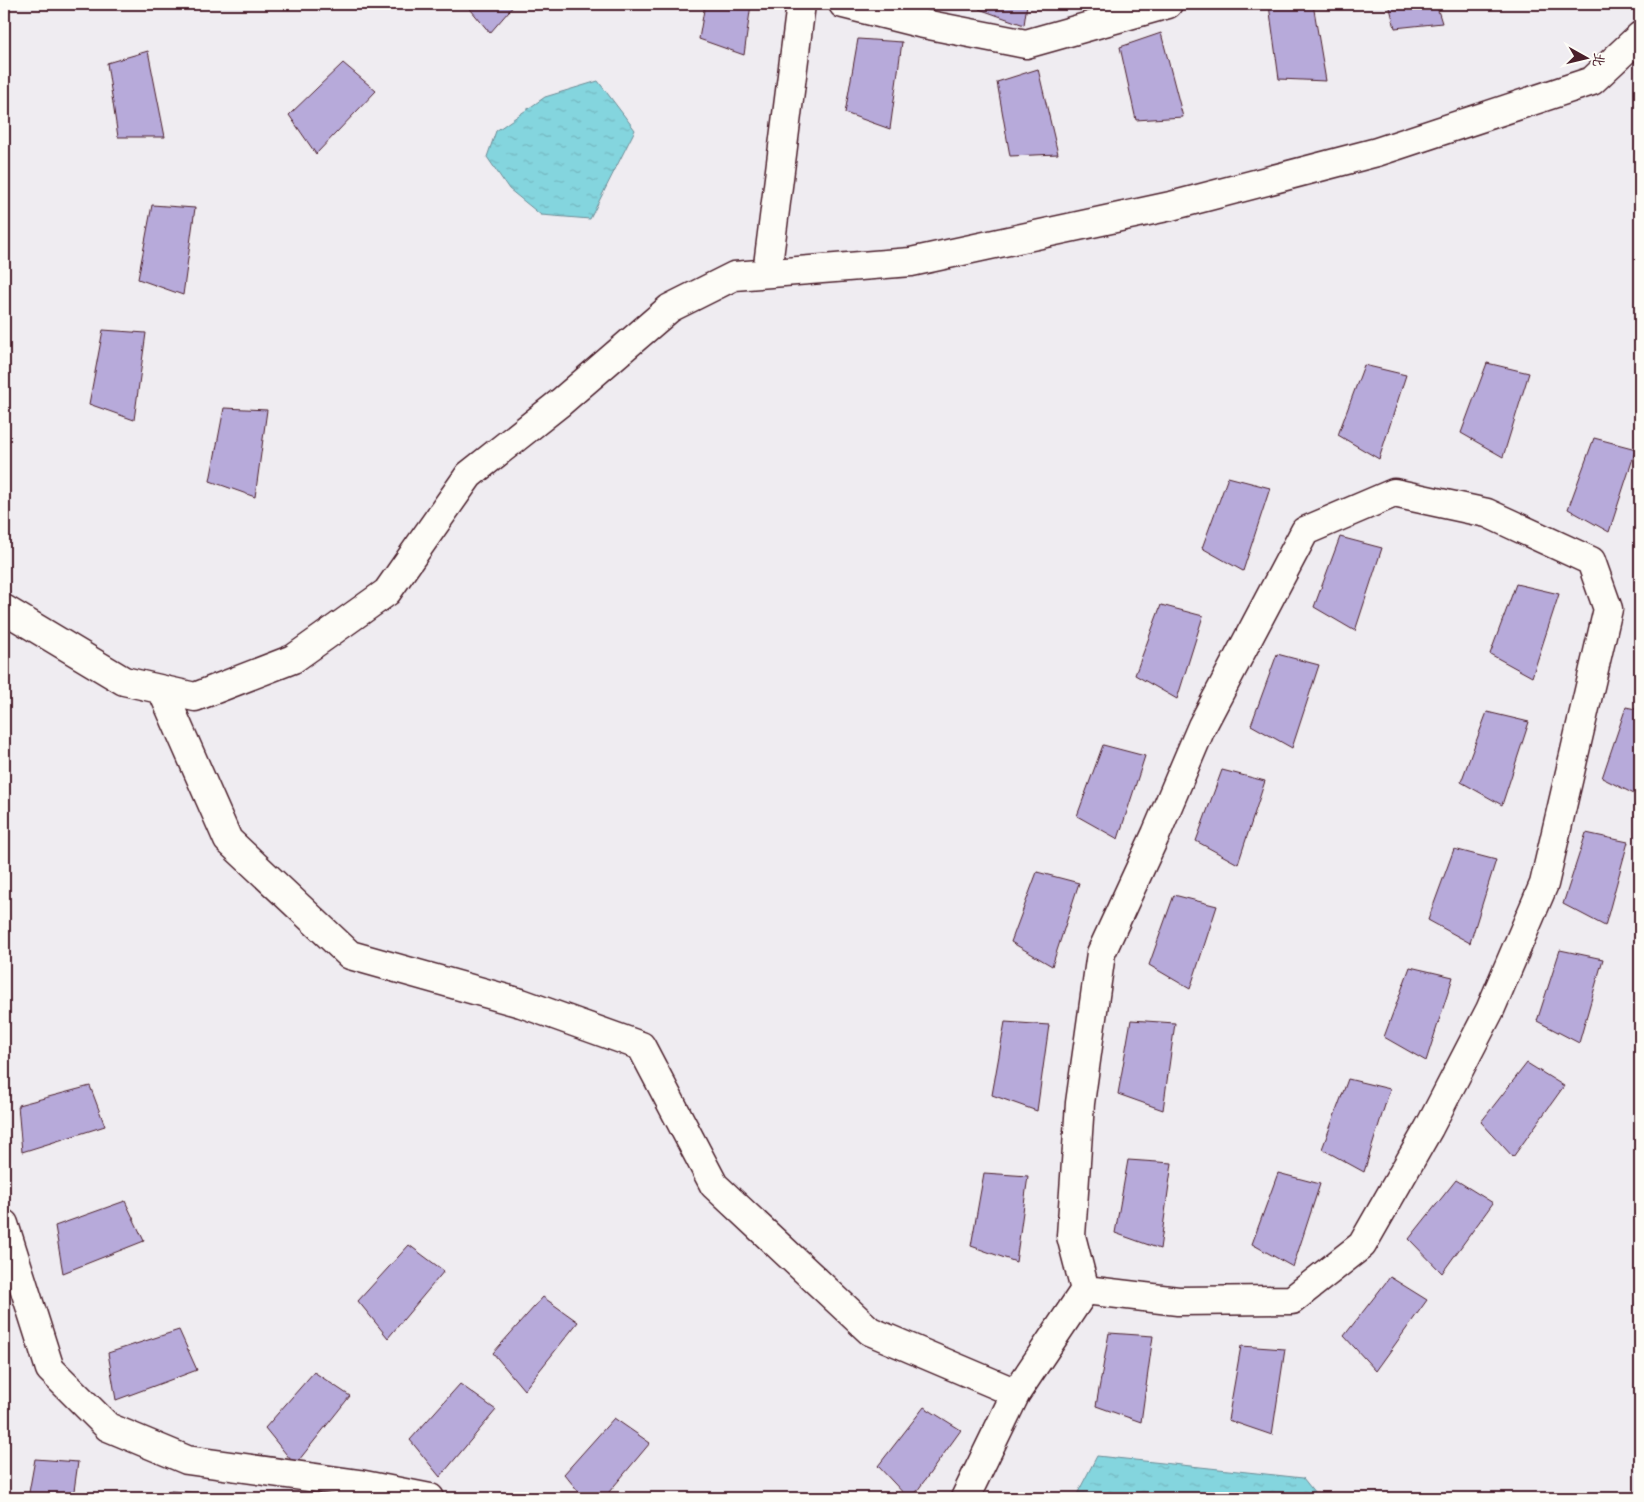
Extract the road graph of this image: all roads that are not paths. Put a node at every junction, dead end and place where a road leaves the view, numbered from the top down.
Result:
1 (801, 4) edge
2 (843, 4) edge
3 (1168, 4) edge
4 (1640, 36) edge
5 (767, 273) junction
6 (4, 609) edge
7 (162, 690) junction
8 (4, 1224) edge
9 (1085, 1290) junction
10 (1016, 1392) junction
11 (430, 1498) edge
12 (965, 1498) edge

1 - 5 street
2 - 3 street
4 - 5 street
5 - 7 street
6 - 7 street
7 - 10 street
8 - 11 street
9 - 9 street
9 - 10 street
10 - 12 street

